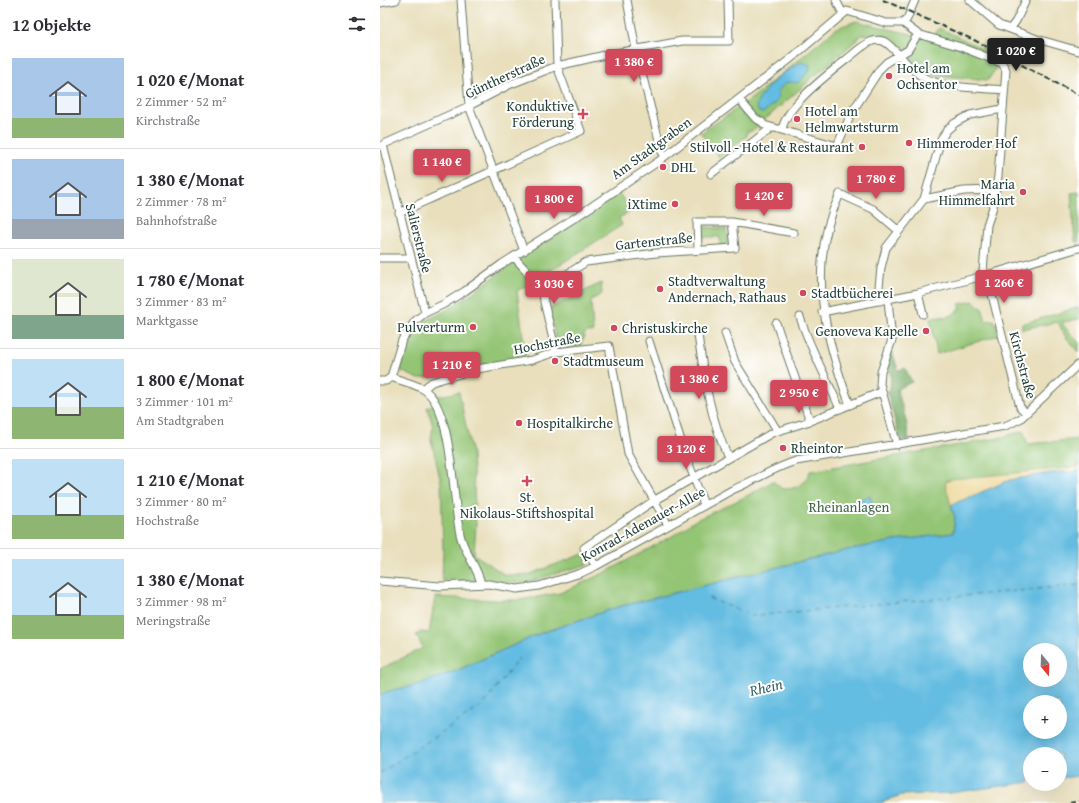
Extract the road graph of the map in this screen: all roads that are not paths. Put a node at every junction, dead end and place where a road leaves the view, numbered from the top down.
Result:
1 (396, 0) edge
2 (461, 0) edge
3 (555, 0) edge
4 (627, 0) edge
5 (728, 0) edge
6 (836, 0) edge
7 (915, 0) edge
8 (970, 0) edge
9 (1026, 0) edge
10 (380, 3) edge
11 (843, 14) junction
12 (903, 23) junction
13 (1010, 29) junction
14 (918, 34) junction
15 (636, 50) junction
16 (1079, 51) edge
17 (899, 56) junction
18 (557, 66) junction
19 (1004, 90) junction
20 (739, 99) junction
21 (469, 106) junction
22 (1002, 109) junction
23 (786, 115) junction
24 (777, 121) dead end
25 (771, 128) junction
26 (782, 130) junction
27 (382, 146) edge
28 (665, 156) junction
29 (493, 170) junction
30 (710, 174) dead end
31 (995, 190) junction
32 (924, 200) junction
33 (399, 213) junction
34 (732, 222) junction
35 (900, 231) junction
36 (794, 233) dead end
37 (1077, 248) edge
38 (698, 250) junction
39 (524, 251) junction
40 (514, 257) junction
41 (380, 258) edge
42 (411, 258) junction
43 (987, 275) junction
44 (918, 292) junction
45 (543, 293) junction
46 (884, 301) junction
47 (822, 312) junction
48 (425, 313) junction
49 (923, 314) dead end
50 (800, 317) dead end
51 (776, 323) dead end
52 (725, 333) dead end
53 (698, 335) dead end
54 (649, 341) dead end
55 (556, 352) junction
56 (1079, 364) edge
57 (391, 377) junction
58 (380, 381) edge
59 (423, 389) junction
60 (882, 392) junction
61 (850, 405) junction
62 (840, 409) junction
63 (1026, 413) junction
64 (810, 421) junction
65 (777, 430) junction
66 (896, 445) junction
67 (728, 457) junction
68 (694, 476) junction
69 (655, 500) junction
70 (704, 505) junction
71 (668, 525) junction
72 (596, 566) junction
73 (380, 581) edge
74 (481, 584) junction

1 - 10 street
2 - 21 street
3 - 18 street
4 - 15 street
5 - 15 street, Güntherstraße
6 - 11 street
7 - 12 street
8 - 13 street
9 - 13 street
11 - 12 street
11 - 20 street, Am Stadtgraben
12 - 14 street
13 - 16 street
14 - 17 street
14 - 19 street, Kirchstraße
15 - 18 street, Güntherstraße
15 - 28 street
17 - 19 street
17 - 23 street
17 - 26 street
18 - 21 street, Güntherstraße
18 - 29 street
19 - 22 street, Kirchstraße
20 - 25 street
20 - 28 street, Am Stadtgraben
21 - 27 street, Güntherstraße
21 - 29 street
22 - 31 street, Kirchstraße
22 - 32 street
23 - 24 street
23 - 26 street
25 - 26 street
25 - 30 street
27 - 33 street, Salierstraße
28 - 39 street, Am Stadtgraben
29 - 33 street
29 - 39 street
31 - 32 street
31 - 43 street, Kirchstraße
32 - 35 street
33 - 42 street, Salierstraße
34 - 36 street
34 - 38 street
34 - 38 street, Gartenstraße
35 - 46 street
35 - 47 street
37 - 43 street
38 - 45 street, Gartenstraße
39 - 40 street, Am Stadtgraben
40 - 45 street
40 - 48 street, Am Stadtgraben
41 - 42 street
42 - 48 street, Salierstraße
43 - 44 street
43 - 63 street, Kirchstraße
44 - 46 street
44 - 49 street
45 - 55 street
46 - 47 street
46 - 60 street
47 - 61 street
48 - 57 street, Am Stadtgraben
50 - 62 street
51 - 64 street
52 - 65 street
53 - 67 street
54 - 68 street
55 - 59 street, Hochstraße
55 - 69 street, Hochstraße
56 - 63 street, Konrad-Adenauer-Allee
57 - 58 street
57 - 59 street
59 - 74 street
60 - 61 street
60 - 66 street
61 - 62 street
62 - 64 street
63 - 66 street, Konrad-Adenauer-Allee
64 - 65 street
65 - 67 street
66 - 70 street, Konrad-Adenauer-Allee
67 - 68 street
68 - 69 street
68 - 70 street
69 - 71 street
69 - 72 street
70 - 71 street, Konrad-Adenauer-Allee
71 - 72 street, Konrad-Adenauer-Allee
72 - 74 street, Konrad-Adenauer-Allee
73 - 74 street, Konrad-Adenauer-Allee

